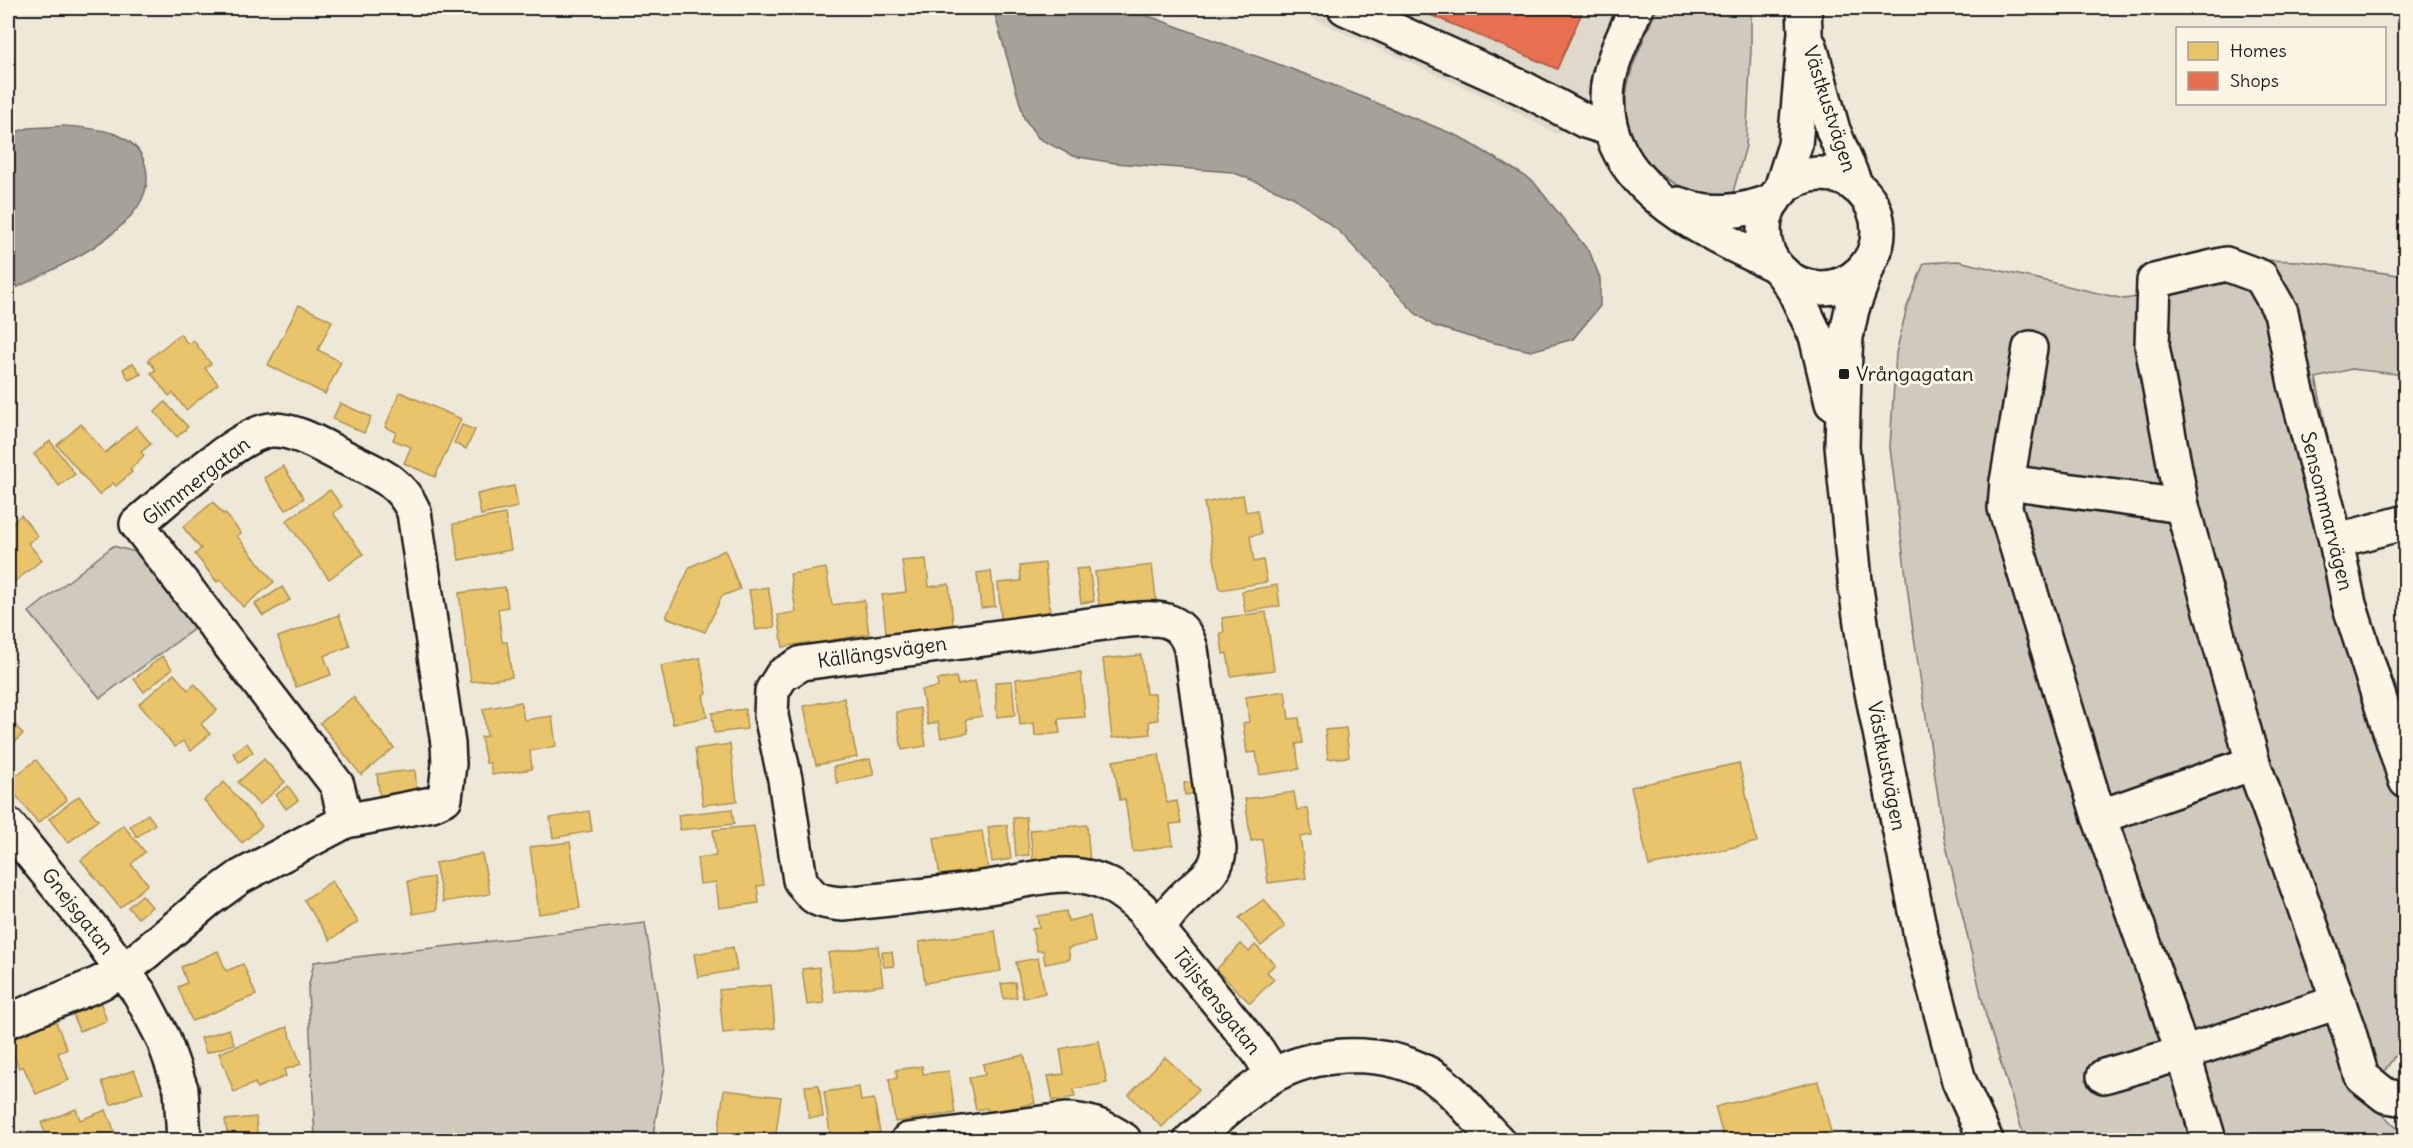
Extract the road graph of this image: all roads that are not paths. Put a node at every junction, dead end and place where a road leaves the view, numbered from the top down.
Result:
1 (1345, 8) edge
2 (1636, 8) edge
3 (1804, 20) edge
4 (1611, 129) junction
5 (1856, 186) junction
6 (1777, 196) junction
7 (1660, 198) junction
8 (1869, 263) junction
9 (1778, 268) junction
10 (2030, 348) dead end
11 (1842, 446) junction
12 (2007, 482) junction
13 (2182, 506) junction
14 (2406, 522) edge
15 (2336, 541) junction
16 (2253, 763) junction
17 (2406, 781) edge
18 (2099, 817) junction
19 (346, 821) junction
20 (8, 825) edge
21 (1159, 928) junction
22 (124, 971) junction
23 (2338, 1002) junction
24 (8, 1020) edge
25 (2183, 1053) junction
26 (1273, 1075) junction
27 (2104, 1076) dead end
28 (1959, 1081) junction
29 (2406, 1099) edge
30 (184, 1140) edge
31 (908, 1140) edge
32 (1124, 1140) edge
33 (1191, 1140) edge
34 (1497, 1140) edge
35 (1965, 1140) edge
36 (1986, 1140) edge
37 (2209, 1140) edge

1 - 4 street
2 - 4 street
3 - 5 street, Västkustvägen
3 - 6 street, Västkustvägen
4 - 7 street
5 - 6 street, Västkustvägen
5 - 8 street, Västkustvägen
6 - 7 street
6 - 9 street, Västkustvägen
7 - 9 street
8 - 9 street
8 - 11 street, Västkustvägen
9 - 11 street, Västkustvägen
10 - 12 street
11 - 28 street, Västkustvägen
12 - 13 street
12 - 18 street
13 - 15 street, Sensommarvägen
13 - 16 street
14 - 15 street
15 - 17 street, Sensommarvägen
16 - 18 street
16 - 23 street
18 - 25 street
19 - 19 street, Glimmergatan
19 - 22 street, Glimmergatan
20 - 22 street, Gnejsgatan
21 - 21 street, Källängsvägen
21 - 26 street, Täljstensgatan
22 - 24 street, Glimmergatan
22 - 30 street, Gnejsgatan
23 - 25 street
23 - 29 street
25 - 27 street
25 - 37 street
26 - 33 street, Täljstensgatan
26 - 34 street, Täljstensgatan
28 - 35 street, Västkustvägen
28 - 36 street, Västkustvägen
31 - 32 street

